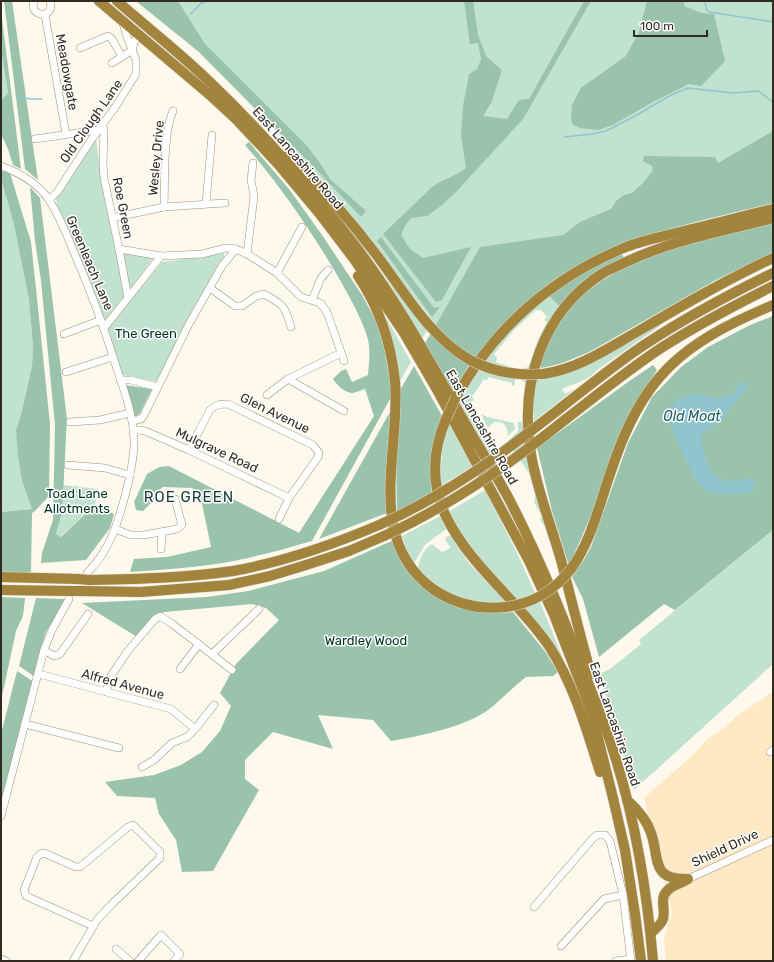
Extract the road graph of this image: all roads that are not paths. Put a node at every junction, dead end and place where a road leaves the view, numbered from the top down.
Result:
1 (34, 1) edge
2 (50, 1) edge
3 (99, 1) edge
4 (105, 1) edge
5 (118, 1) edge
6 (45, 14) junction
7 (123, 21) junction
8 (145, 38) junction
9 (80, 48) dead end
10 (132, 50) junction
11 (122, 56) junction
12 (112, 62) dead end
13 (173, 112) dead end
14 (241, 113) junction
15 (100, 128) junction
16 (66, 134) junction
17 (212, 135) dead end
18 (36, 139) dead end
19 (253, 163) dead end
20 (1, 166) edge
21 (298, 187) junction
22 (49, 200) junction
23 (225, 203) dead end
24 (206, 204) junction
25 (164, 208) junction
26 (773, 209) edge
27 (112, 218) junction
28 (773, 218) edge
29 (302, 227) dead end
30 (119, 249) junction
31 (236, 249) junction
32 (247, 254) junction
33 (161, 256) junction
34 (773, 258) edge
35 (328, 270) dead end
36 (773, 273) edge
37 (277, 274) junction
38 (773, 286) edge
39 (210, 288) junction
40 (128, 298) junction
41 (312, 300) junction
42 (773, 305) edge
43 (101, 320) junction
44 (291, 327) dead end
45 (104, 328) junction
46 (64, 334) dead end
47 (341, 353) junction
48 (113, 357) junction
49 (344, 361) dead end
50 (66, 372) dead end
51 (288, 379) junction
52 (120, 380) junction
53 (157, 387) junction
54 (267, 395) dead end
55 (344, 411) dead end
56 (130, 413) junction
57 (132, 421) junction
58 (70, 422) dead end
59 (134, 430) junction
60 (188, 450) junction
61 (68, 465) dead end
62 (130, 475) junction
63 (289, 498) junction
64 (175, 499) dead end
65 (279, 519) dead end
66 (115, 529) junction
67 (162, 532) junction
68 (161, 549) dead end
69 (88, 576) junction
70 (1, 578) edge
71 (1, 590) edge
72 (554, 593) junction
73 (69, 595) junction
74 (259, 609) dead end
75 (88, 614) dead end
76 (576, 622) junction
77 (199, 644) junction
78 (44, 650) junction
79 (212, 654) junction
80 (180, 669) dead end
81 (232, 670) dead end
82 (39, 674) junction
83 (106, 692) junction
84 (214, 705) dead end
85 (25, 724) junction
86 (195, 729) junction
87 (119, 748) dead end
88 (612, 748) junction
89 (142, 767) dead end
90 (627, 800) junction
91 (1, 816) edge
92 (773, 840) edge
93 (625, 850) junction
94 (688, 879) junction
95 (623, 895) junction
96 (534, 907) dead end
97 (93, 926) junction
98 (632, 930) junction
99 (651, 933) junction
100 (561, 946) dead end
101 (116, 949) dead end
102 (1, 959) edge
103 (634, 960) edge
104 (6, 961) edge
105 (72, 961) edge
106 (130, 961) edge
107 (138, 961) edge
108 (174, 961) edge
109 (616, 961) edge
110 (653, 961) edge

1 - 6 street
2 - 6 street
3 - 7 highway, East Lancashire Road
4 - 7 street, Old Clough Lane
5 - 14 highway, East Lancashire Road
6 - 16 street, Meadowgate
7 - 8 highway, East Lancashire Road
7 - 10 street, Old Clough Lane
8 - 10 street
8 - 21 highway, East Lancashire Road
9 - 11 street
10 - 11 street
10 - 15 street, Old Clough Lane
11 - 12 street
13 - 25 street, Wesley Drive
14 - 34 highway, bridge
14 - 72 highway, East Lancashire Road
15 - 16 street
15 - 22 street, Old Clough Lane
15 - 27 street, Roe Green
16 - 18 street
17 - 24 street
19 - 32 street
20 - 22 street, Greenleach Lane
21 - 42 highway, bridge
21 - 93 highway, East Lancashire Road
22 - 43 street, Greenleach Lane
23 - 24 street
24 - 25 street
25 - 27 street
26 - 93 highway, bridge
27 - 30 street, Roe Green
28 - 76 highway
29 - 37 street
30 - 33 street, Roe Green
30 - 40 street
31 - 32 street, Roe Green
31 - 33 street, Roe Green
31 - 39 street
32 - 37 street, Roe Green
33 - 40 street
35 - 41 street
36 - 69 highway, bridge
37 - 41 street, Roe Green
38 - 73 highway, bridge
39 - 44 street
39 - 53 street
40 - 45 street
41 - 47 street, Roe Green
43 - 45 street, Greenleach Lane
43 - 46 street
45 - 48 street, Greenleach Lane
47 - 49 street, Roe Green
47 - 51 street
48 - 50 street
48 - 52 street, Greenleach Lane
51 - 54 street
51 - 55 street
52 - 53 street
52 - 56 street, Greenleach Lane
53 - 57 street
56 - 57 street, Greenleach Lane
56 - 58 street
57 - 59 street, Greenleach Lane
59 - 60 street, Mulgrave Road
59 - 62 street, Greenleach Lane
60 - 63 street, Mulgrave Road
60 - 63 street, Glen Avenue
61 - 62 street
62 - 66 street, Greenleach Lane
63 - 65 street, Glen Avenue
64 - 67 street
66 - 67 street
66 - 69 street, Greenleach Lane
67 - 68 street
69 - 70 highway, bridge
71 - 73 highway
72 - 76 highway
72 - 88 highway, East Lancashire Road
73 - 78 street
74 - 79 street
75 - 78 street
76 - 88 highway
77 - 79 street
77 - 80 street
77 - 83 street
78 - 82 street
79 - 81 street
82 - 83 street, Alfred Avenue
82 - 85 street
83 - 86 street, Alfred Avenue
84 - 86 street
85 - 87 street
85 - 91 street
86 - 89 street
88 - 90 highway, East Lancashire Road
90 - 94 highway
90 - 99 highway, East Lancashire Road
92 - 94 street, Shield Drive
93 - 98 highway, East Lancashire Road
94 - 99 highway
95 - 96 street, East Lancashire Road
95 - 98 street, East Lancashire Road
95 - 100 street
97 - 97 street
97 - 105 street
98 - 103 highway, East Lancashire Road
99 - 110 highway, East Lancashire Road
101 - 106 street
102 - 104 street
103 - 109 street
107 - 108 street

